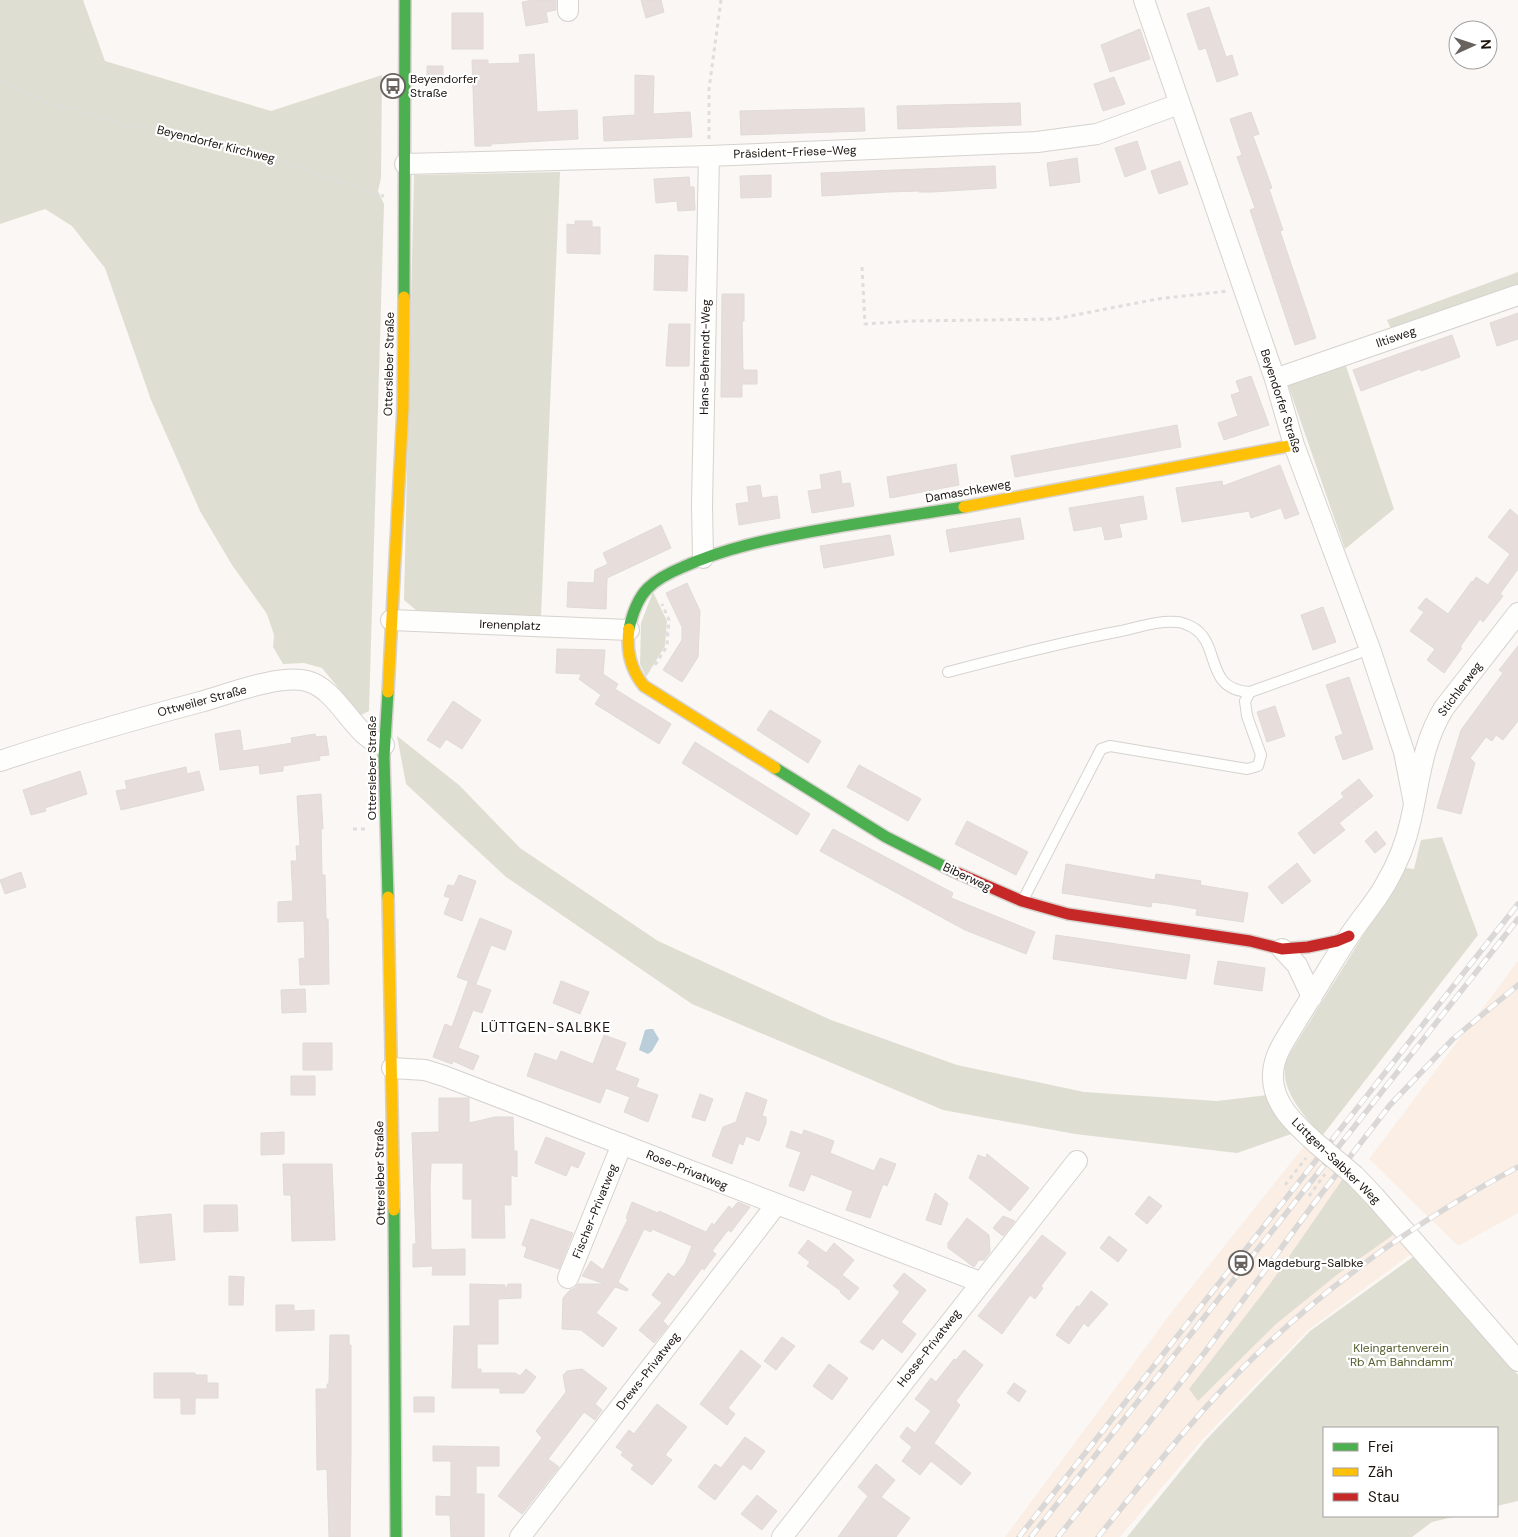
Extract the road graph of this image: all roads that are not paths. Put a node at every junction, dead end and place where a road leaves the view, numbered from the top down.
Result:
1 (404, 0) edge
2 (417, 0) edge
3 (1144, 0) edge
4 (405, 75) junction
5 (1179, 104) junction
6 (405, 110) junction
7 (709, 156) junction
8 (405, 164) junction
9 (1518, 295) edge
10 (1275, 379) junction
11 (1294, 445) junction
12 (703, 558) junction
13 (1518, 613) edge
14 (391, 620) junction
15 (629, 630) junction
16 (1370, 649) junction
17 (948, 672) dead end
18 (1250, 692) junction
19 (384, 745) junction
20 (0, 761) edge
21 (1414, 803) junction
22 (1022, 901) junction
23 (1349, 936) junction
24 (1282, 949) junction
25 (1312, 997) junction
26 (392, 1068) junction
27 (622, 1144) junction
28 (1077, 1161) dead end
29 (776, 1205) junction
30 (568, 1278) dead end
31 (980, 1282) junction
32 (1518, 1361) edge
33 (396, 1537) edge
34 (520, 1537) edge
35 (782, 1537) edge

1 - 4 street, Ottersleber Straße
1 - 6 street
2 - 4 street
3 - 5 street, Beyendorfer Straße
4 - 6 street, Ottersleber Straße
5 - 7 street, Präsident-Friese-Weg
5 - 10 street, Beyendorfer Straße
6 - 8 street, Ottersleber Straße
7 - 8 street, Präsident-Friese-Weg
7 - 12 street, Hans-Behrendt-Weg
8 - 14 street, Ottersleber Straße
9 - 10 street, Iltisweg
10 - 11 street, Beyendorfer Straße
11 - 12 street, Damaschkeweg
11 - 16 street, Beyendorfer Straße
12 - 15 street, Damaschkeweg
13 - 21 street, Stichlerweg
14 - 15 street, Irenenplatz
14 - 19 street, Ottersleber Straße
15 - 22 street, Biberweg
16 - 18 lane
16 - 21 street, Beyendorfer Straße
17 - 18 lane
18 - 22 lane
19 - 20 street, Ottweiler Straße
19 - 26 street, Ottersleber Straße
21 - 23 street, Lüttgen-Salbker Weg
22 - 24 street, Biberweg
23 - 24 street, Biberweg
23 - 25 street, Lüttgen-Salbker Weg
24 - 25 street
25 - 32 street, Lüttgen-Salbker Weg, bridge
26 - 27 street, Rose-Privatweg
26 - 33 street, Ottersleber Straße
27 - 29 street, Rose-Privatweg
27 - 30 street, Fischer-Privatweg
28 - 31 street, Hosse-Privatweg
29 - 31 street, Rose-Privatweg
29 - 34 street, Drews-Privatweg
31 - 35 street, Hosse-Privatweg

